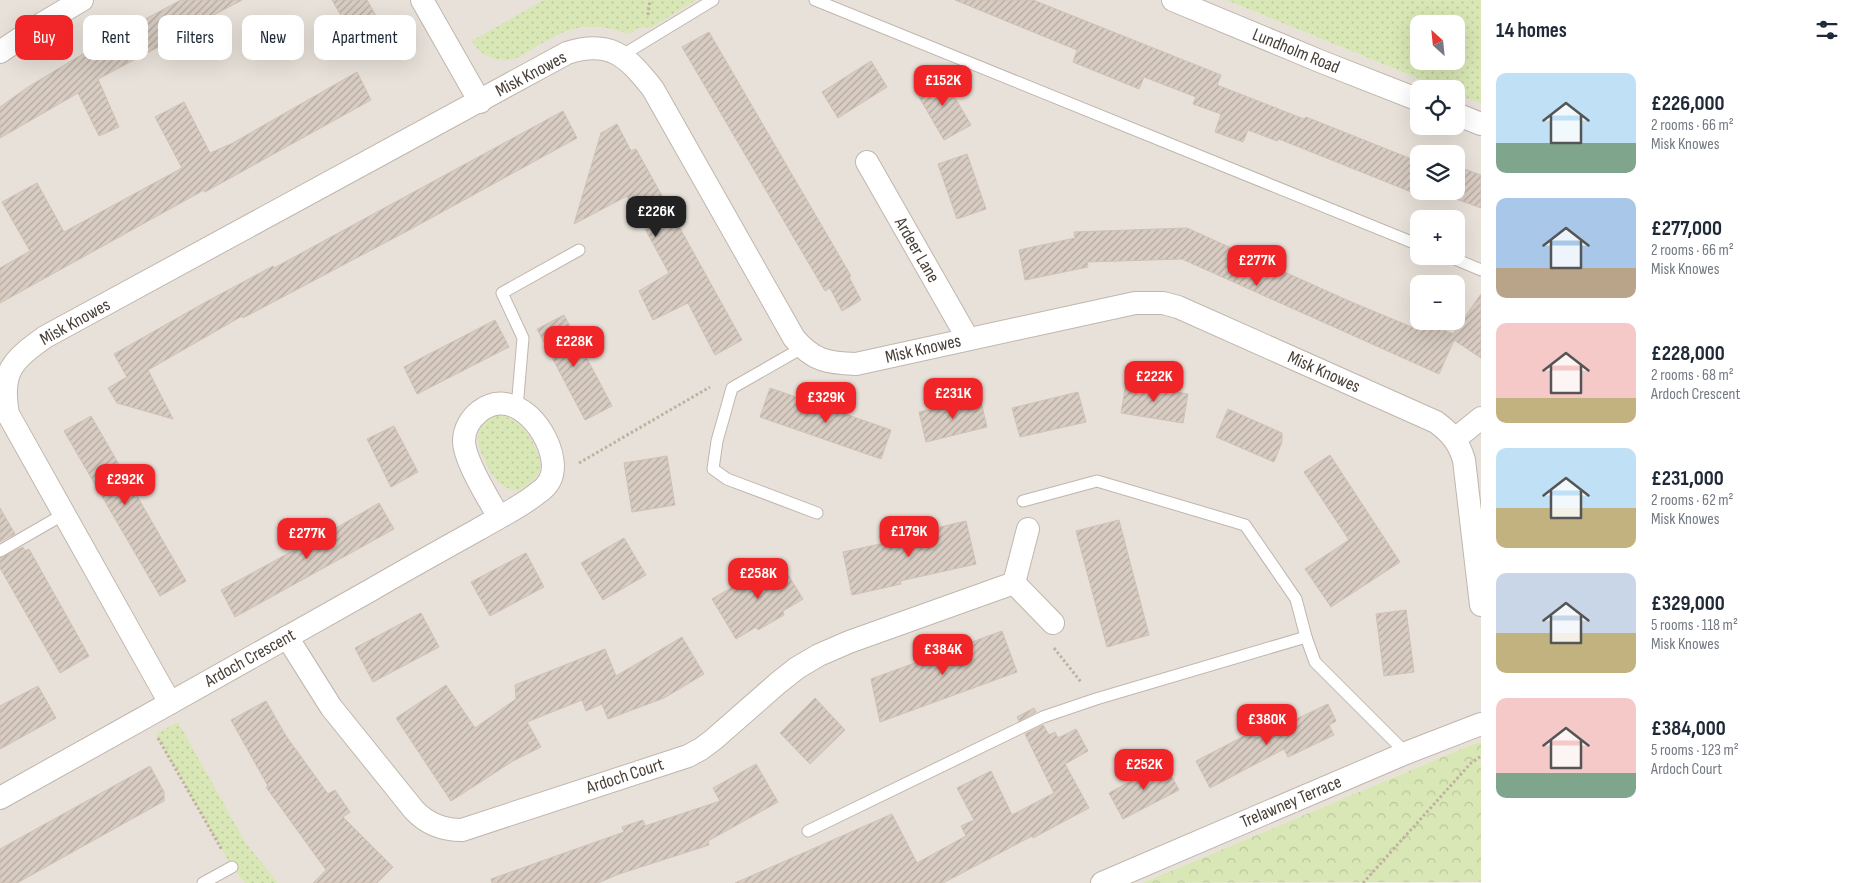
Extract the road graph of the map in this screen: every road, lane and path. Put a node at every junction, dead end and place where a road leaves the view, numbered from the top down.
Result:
1 (82, 0) edge
2 (422, 0) edge
3 (713, 0) edge
4 (815, 0) edge
5 (1173, 0) edge
6 (0, 52) edge
7 (620, 56) junction
8 (1410, 96) edge
9 (480, 102) junction
10 (1465, 118) edge
11 (1481, 124) edge
12 (867, 162) dead end
13 (1410, 241) edge
14 (579, 250) dead end
15 (1465, 263) edge
16 (1481, 270) edge
17 (968, 339) junction
18 (802, 348) junction
19 (712, 386) dead end
20 (517, 408) junction
21 (1481, 418) edge
22 (1455, 439) junction
23 (553, 472) junction
24 (1023, 501) dead end
25 (817, 513) dead end
26 (64, 514) junction
27 (499, 517) junction
28 (1028, 529) dead end
29 (0, 551) edge
30 (1014, 583) junction
31 (1481, 605) edge
32 (1053, 623) joint
33 (287, 637) junction
34 (1306, 637) junction
35 (1096, 699) junction
36 (170, 703) junction
37 (146, 716) junction
38 (1481, 724) edge
39 (1406, 753) junction
40 (1481, 756) edge
41 (0, 798) edge
42 (808, 831) dead end
43 (232, 867) joint
44 (203, 883) edge
45 (1102, 883) edge
46 (1363, 883) edge

1 - 6 street
2 - 9 street, Misk Knowes
3 - 7 lane
4 - 13 lane
5 - 8 street, Lundholm Road
7 - 9 street, Misk Knowes
7 - 18 street, Misk Knowes
9 - 26 street, Misk Knowes
10 - 11 street
12 - 17 street, Ardeer Lane
14 - 20 lane
15 - 16 lane
17 - 18 street, Misk Knowes
17 - 22 street, Misk Knowes
18 - 25 lane
19 - 23 path
20 - 23 street
20 - 27 street
21 - 22 street
22 - 31 street
23 - 27 street, Ardoch Crescent
24 - 34 lane
26 - 29 lane
26 - 36 street, Misk Knowes
27 - 33 street, Ardoch Crescent
28 - 30 street
30 - 32 street
30 - 33 street, Ardoch Court
32 - 35 path
33 - 36 street, Ardoch Crescent
34 - 35 lane
34 - 39 lane
35 - 42 lane
36 - 37 street, Ardoch Crescent
37 - 41 street, Ardoch Crescent
37 - 43 path
38 - 39 street, Trelawney Terrace
39 - 45 street, Trelawney Terrace
40 - 46 path
43 - 44 lane

